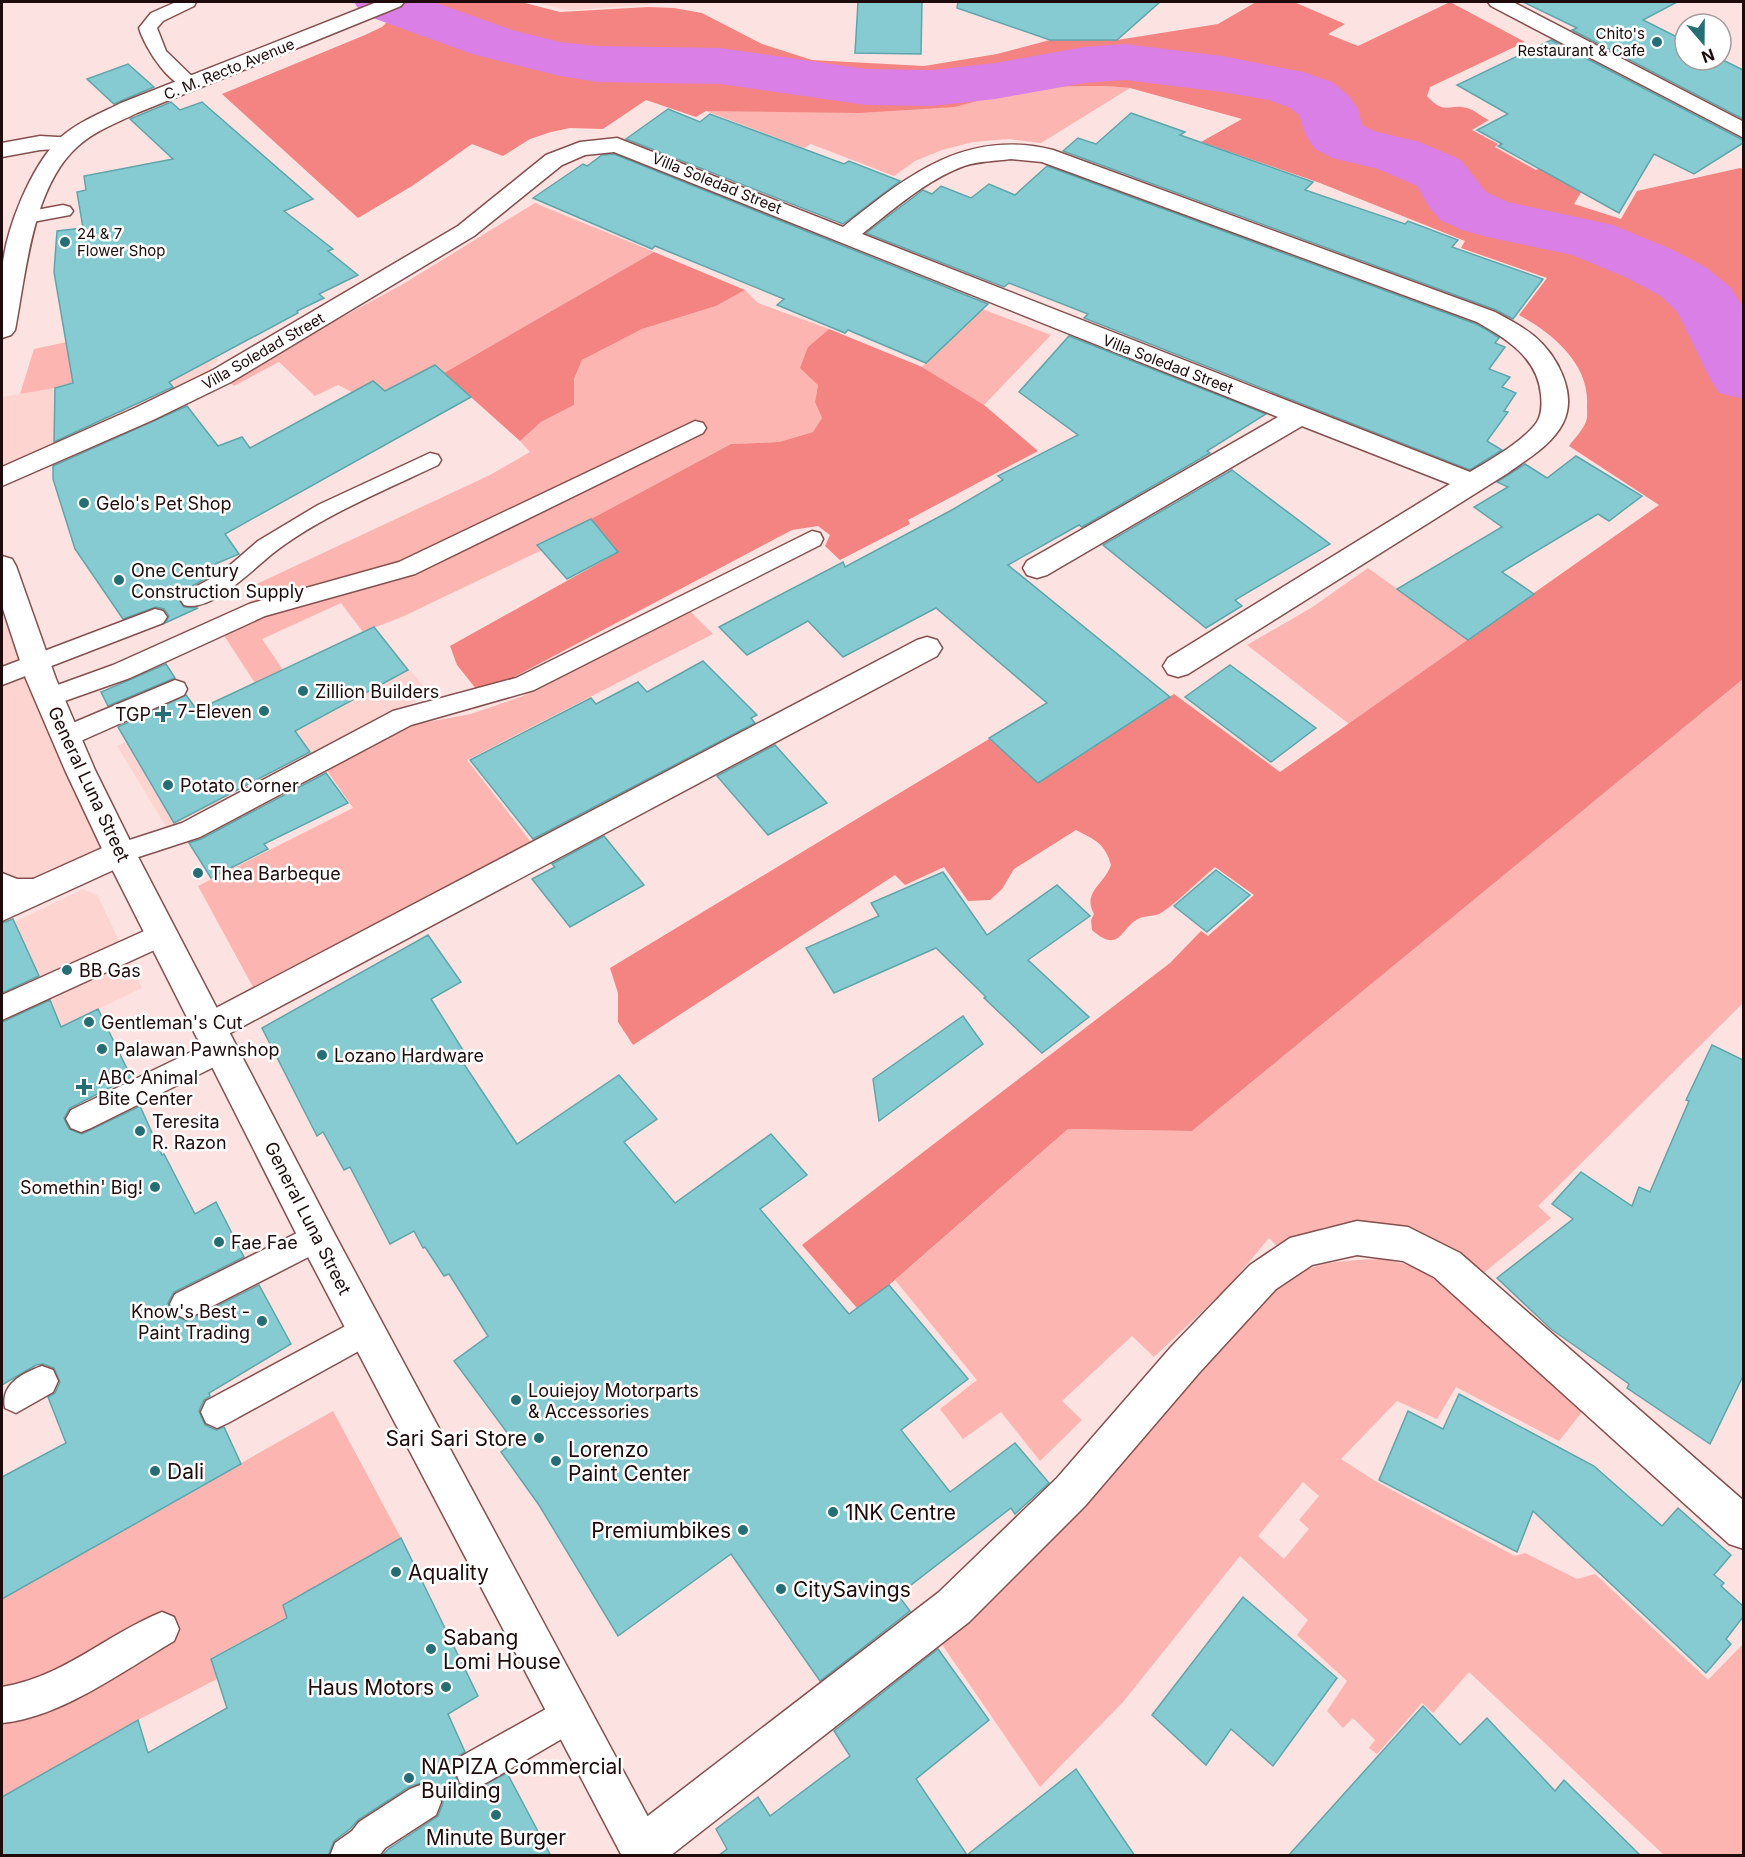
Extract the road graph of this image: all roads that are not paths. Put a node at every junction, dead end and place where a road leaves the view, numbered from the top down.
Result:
1 (188, 2) edge
2 (394, 2) edge
3 (1498, 2) edge
4 (191, 84) junction
5 (1743, 131) edge
6 (67, 143) junction
7 (2, 150) edge
8 (63, 211) dead end
9 (27, 217) junction
10 (848, 235) junction
11 (2, 330) edge
12 (1299, 416) junction
13 (695, 428) dead end
14 (430, 460) dead end
15 (2, 477) edge
16 (1472, 483) junction
17 (812, 539) dead end
18 (2, 566) edge
19 (1037, 568) dead end
20 (192, 599) dead end
21 (155, 617) dead end
22 (927, 648) dead end
23 (35, 663) junction
24 (1178, 666) dead end
25 (2, 676) edge
26 (175, 690) dead end
27 (50, 697) junction
28 (65, 737) junction
29 (120, 853) junction
30 (2, 884) edge
31 (39, 890) junction
32 (2, 908) edge
33 (162, 934) junction
34 (2, 1008) edge
35 (215, 1039) junction
36 (81, 1119) dead end
37 (317, 1237) junction
38 (186, 1304) dead end
39 (366, 1330) junction
40 (217, 1412) dead end
41 (1740, 1520) edge
42 (162, 1629) dead end
43 (2, 1705) edge
44 (571, 1713) junction
45 (473, 1770) dead end
46 (423, 1802) dead end
47 (645, 1852) edge
48 (348, 1856) edge

1 - 4 lane
2 - 4 street, C. M. Recto Avenue
3 - 5 street
4 - 6 street, C. M. Recto Avenue
6 - 7 street
6 - 9 street
8 - 9 lane
9 - 11 street
10 - 12 street, Villa Soledad Street
10 - 15 street, Villa Soledad Street
10 - 16 street
12 - 16 street, Villa Soledad Street
12 - 19 street
13 - 27 lane
14 - 20 lane
16 - 24 street
17 - 29 lane
18 - 23 street, General Luna Street
21 - 23 lane
22 - 35 street
23 - 25 lane
23 - 27 street, General Luna Street
26 - 28 lane
27 - 28 street, General Luna Street
28 - 29 street, General Luna Street
29 - 31 street
29 - 33 street, General Luna Street
30 - 31 lane
31 - 32 street
33 - 34 lane
33 - 35 street, General Luna Street
35 - 36 lane
35 - 37 street, General Luna Street
37 - 38 lane
37 - 39 street, General Luna Street
39 - 40 lane
39 - 44 street, General Luna Street
41 - 47 street
42 - 43 lane
44 - 45 lane
44 - 47 street, General Luna Street
46 - 48 lane

